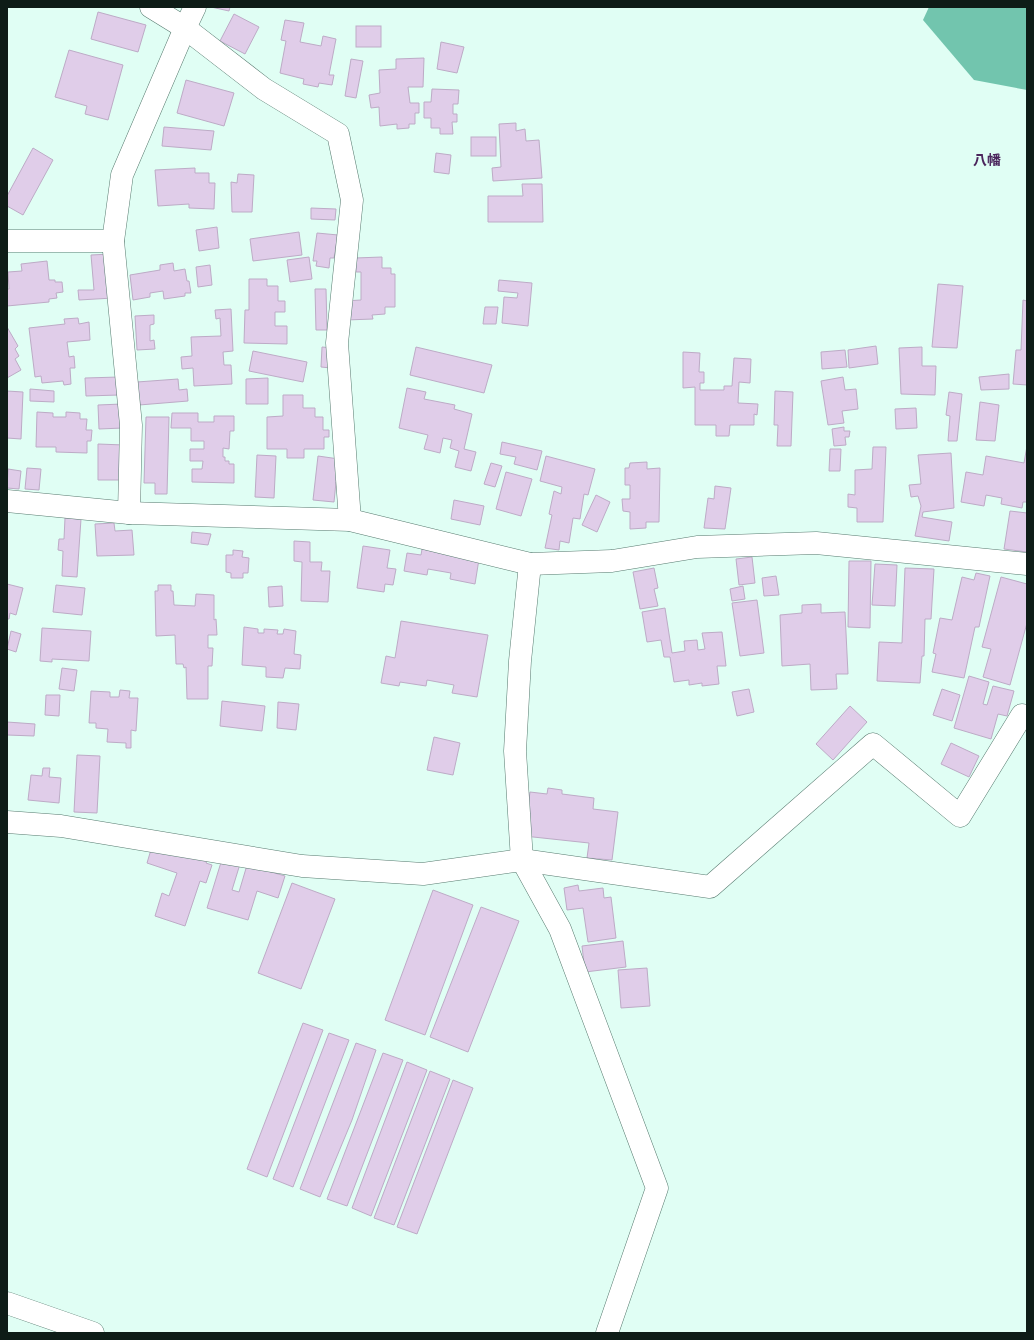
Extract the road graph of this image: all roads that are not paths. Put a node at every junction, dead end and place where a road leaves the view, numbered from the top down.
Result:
1 (152, 7) edge
2 (195, 7) edge
3 (185, 28) junction
4 (7, 241) edge
5 (113, 241) junction
6 (7, 501) edge
7 (129, 513) junction
8 (350, 520) junction
9 (530, 564) junction
10 (1027, 564) edge
11 (1027, 717) edge
12 (7, 822) edge
13 (522, 860) junction
14 (7, 1303) edge
15 (93, 1333) edge
16 (607, 1333) edge

1 - 3 street
2 - 3 street
3 - 5 street
3 - 8 street
4 - 5 street
5 - 7 street
6 - 7 street
7 - 8 street
8 - 9 street
9 - 10 street
9 - 13 street
11 - 13 street
12 - 13 street
13 - 16 street
14 - 15 street

